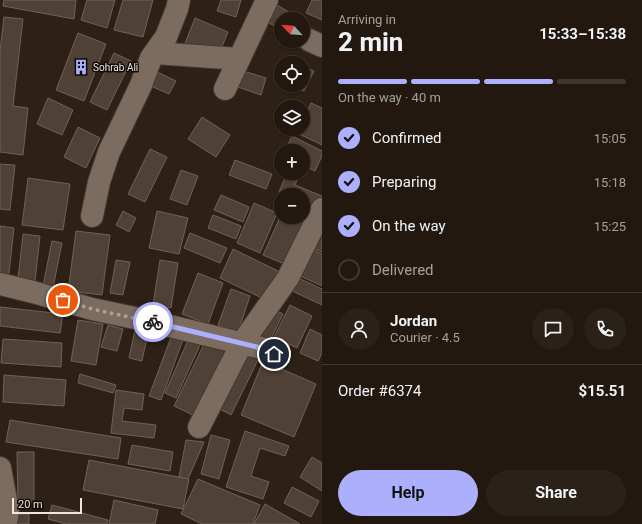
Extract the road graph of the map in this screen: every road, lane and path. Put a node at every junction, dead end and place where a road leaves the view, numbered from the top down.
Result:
1 (179, 0) edge
2 (267, 0) edge
3 (155, 53) junction
4 (239, 59) junction
5 (225, 89) dead end
6 (322, 209) edge
7 (92, 216) dead end
8 (0, 284) edge
9 (242, 343) junction
10 (274, 354) dead end
11 (199, 427) dead end
12 (0, 468) edge
13 (6, 524) edge

1 - 3 street
2 - 4 street
3 - 4 street
3 - 7 street
4 - 5 street
6 - 9 street
8 - 9 street
9 - 10 street
9 - 11 street
12 - 13 street

